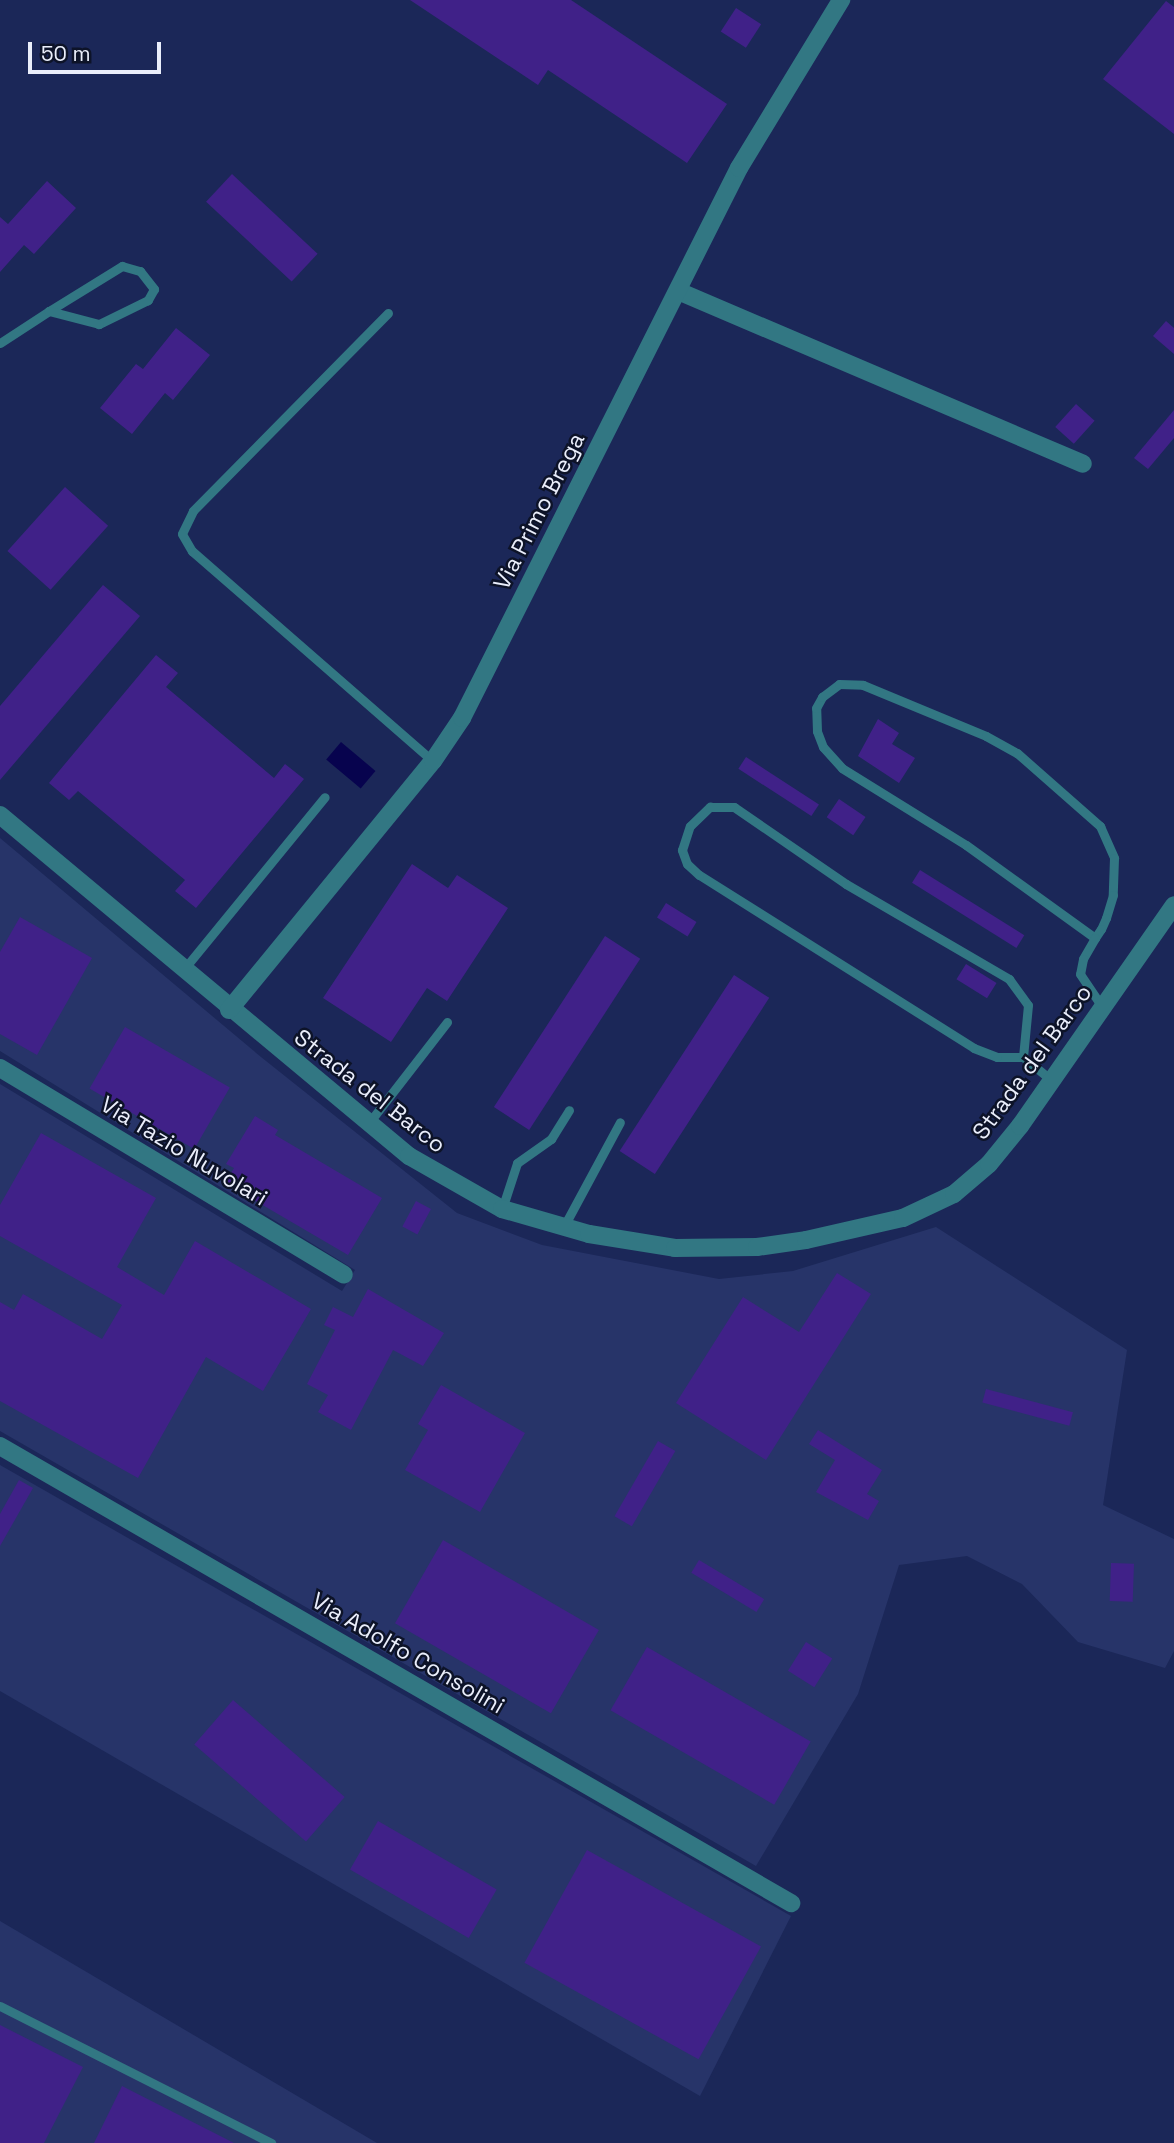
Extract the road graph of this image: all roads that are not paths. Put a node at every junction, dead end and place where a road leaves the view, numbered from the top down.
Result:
1 (841, 0) edge
2 (678, 291) junction
3 (49, 311) junction
4 (388, 313) dead end
5 (0, 344) edge
6 (1083, 464) dead end
7 (433, 761) junction
8 (325, 797) dead end
9 (0, 814) edge
10 (1174, 905) edge
11 (1095, 938) junction
12 (183, 971) junction
13 (1102, 1007) junction
14 (229, 1010) junction
15 (447, 1022) dead end
16 (1023, 1057) junction
17 (0, 1068) edge
18 (1051, 1080) junction
19 (569, 1110) dead end
20 (620, 1122) dead end
21 (367, 1126) junction
22 (502, 1209) junction
23 (563, 1228) junction
24 (344, 1275) dead end
25 (0, 1446) edge
26 (791, 1903) dead end
27 (0, 2006) edge
28 (271, 2143) edge

1 - 2 street, Via Primo Brega
2 - 6 street
2 - 7 street, Via Primo Brega
3 - 3 lane
3 - 5 lane
4 - 7 lane
7 - 14 street, Via Primo Brega
8 - 12 lane
9 - 12 street, Strada del Barco
10 - 13 street, Strada del Barco
11 - 11 lane
11 - 13 lane
12 - 14 street, Strada del Barco
13 - 18 street, Strada del Barco
14 - 21 street, Strada del Barco
15 - 21 lane
16 - 16 lane
16 - 18 lane
17 - 24 street, Via Tazio Nuvolari
18 - 23 street, Strada del Barco
19 - 22 lane
20 - 23 lane
21 - 22 street, Strada del Barco
22 - 23 street, Strada del Barco
25 - 26 street, Via Adolfo Consolini
27 - 28 lane

